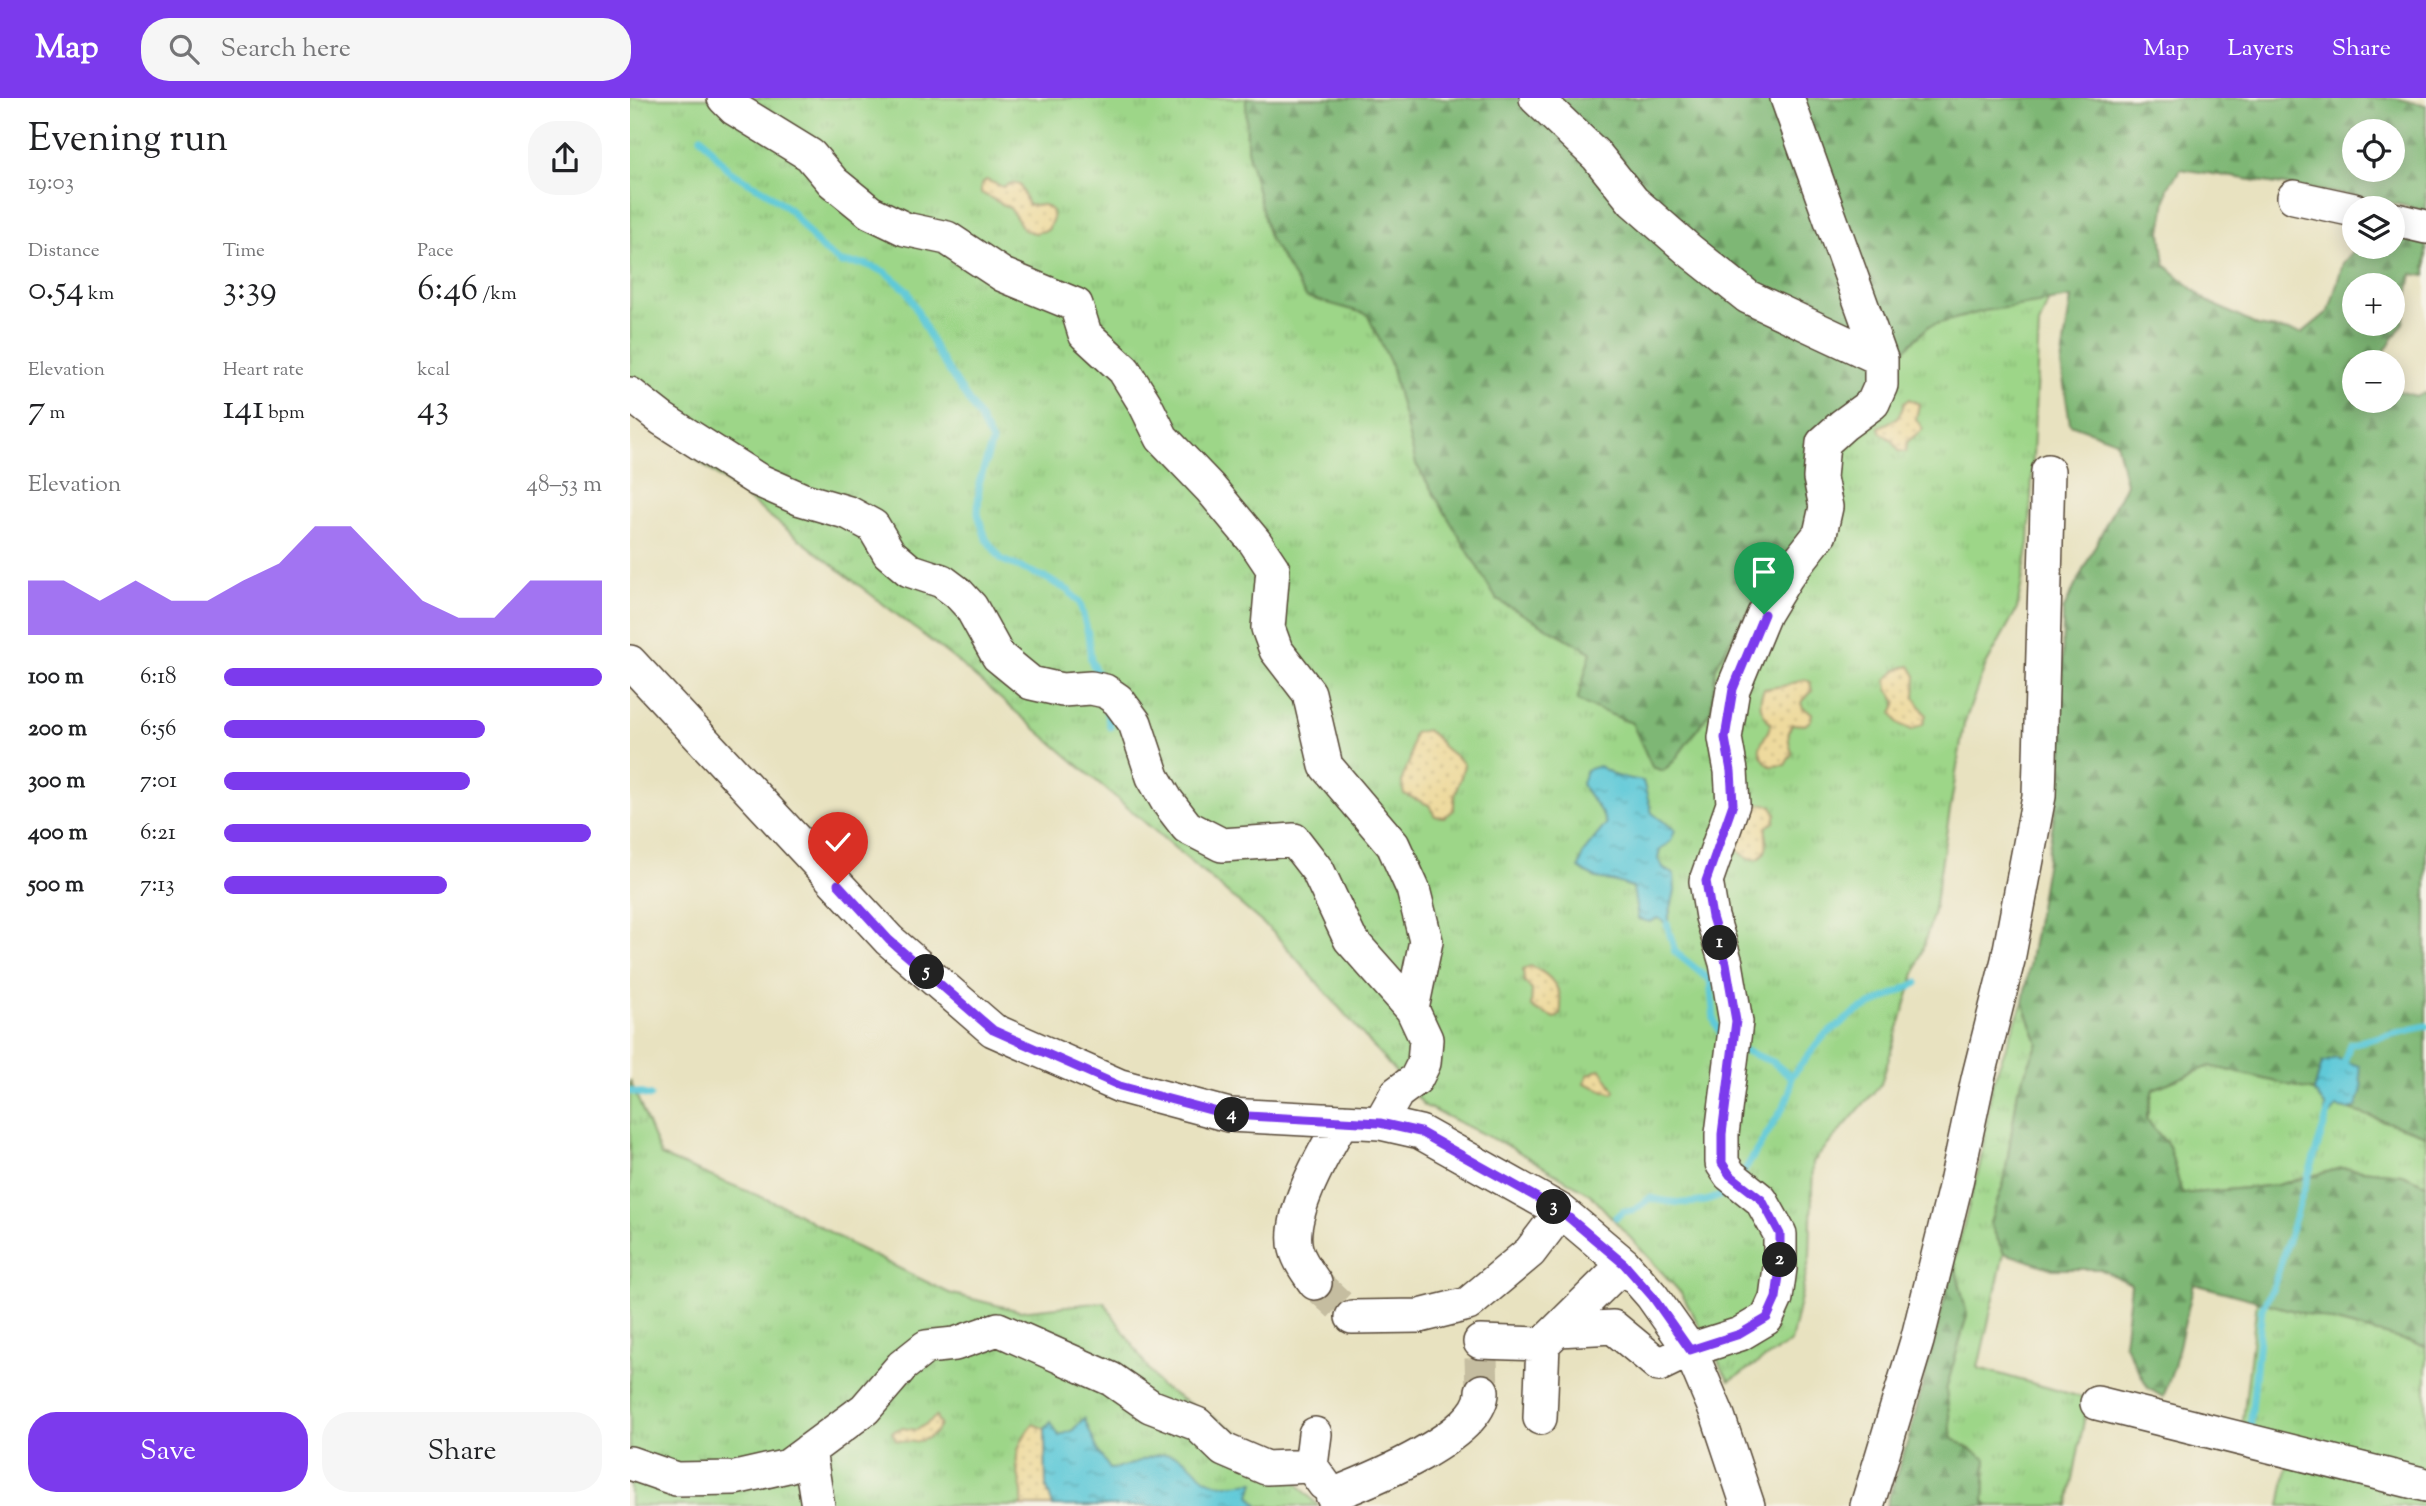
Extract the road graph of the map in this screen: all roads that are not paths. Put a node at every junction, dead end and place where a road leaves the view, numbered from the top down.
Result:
1 (724, 98) edge
2 (1536, 98) edge
3 (1787, 98) edge
4 (2294, 197) dead end
5 (2342, 208) edge
6 (2405, 222) edge
7 (2426, 227) edge
8 (1881, 359) junction
9 (630, 394) edge
10 (2048, 471) dead end
11 (630, 662) edge
12 (1412, 1009) junction
13 (1342, 1121) junction
14 (1380, 1123) junction
15 (1561, 1211) junction
16 (1624, 1264) junction
17 (1315, 1283) tunnel mouth
18 (1468, 1304) junction
19 (1352, 1317) tunnel mouth
20 (1550, 1337) junction
21 (1690, 1350) junction
22 (1482, 1391) tunnel mouth
23 (2097, 1403) dead end
24 (1540, 1418) dead end
25 (809, 1450) junction
26 (630, 1463) edge
27 (2426, 1485) edge
28 (1336, 1501) edge
29 (818, 1506) edge
30 (1748, 1506) edge
31 (1867, 1506) edge

1 - 12 street
2 - 8 street
3 - 8 street
4 - 5 street
6 - 7 street
8 - 21 street
9 - 12 street
10 - 31 street
11 - 13 street
12 - 14 street
13 - 14 street
13 - 17 street
14 - 15 street
15 - 16 street
15 - 18 street
16 - 20 street
16 - 21 street
18 - 19 street
18 - 20 street
20 - 21 street
20 - 24 street
21 - 30 street
22 - 28 street
23 - 27 street
25 - 26 street
25 - 28 street
25 - 29 street

